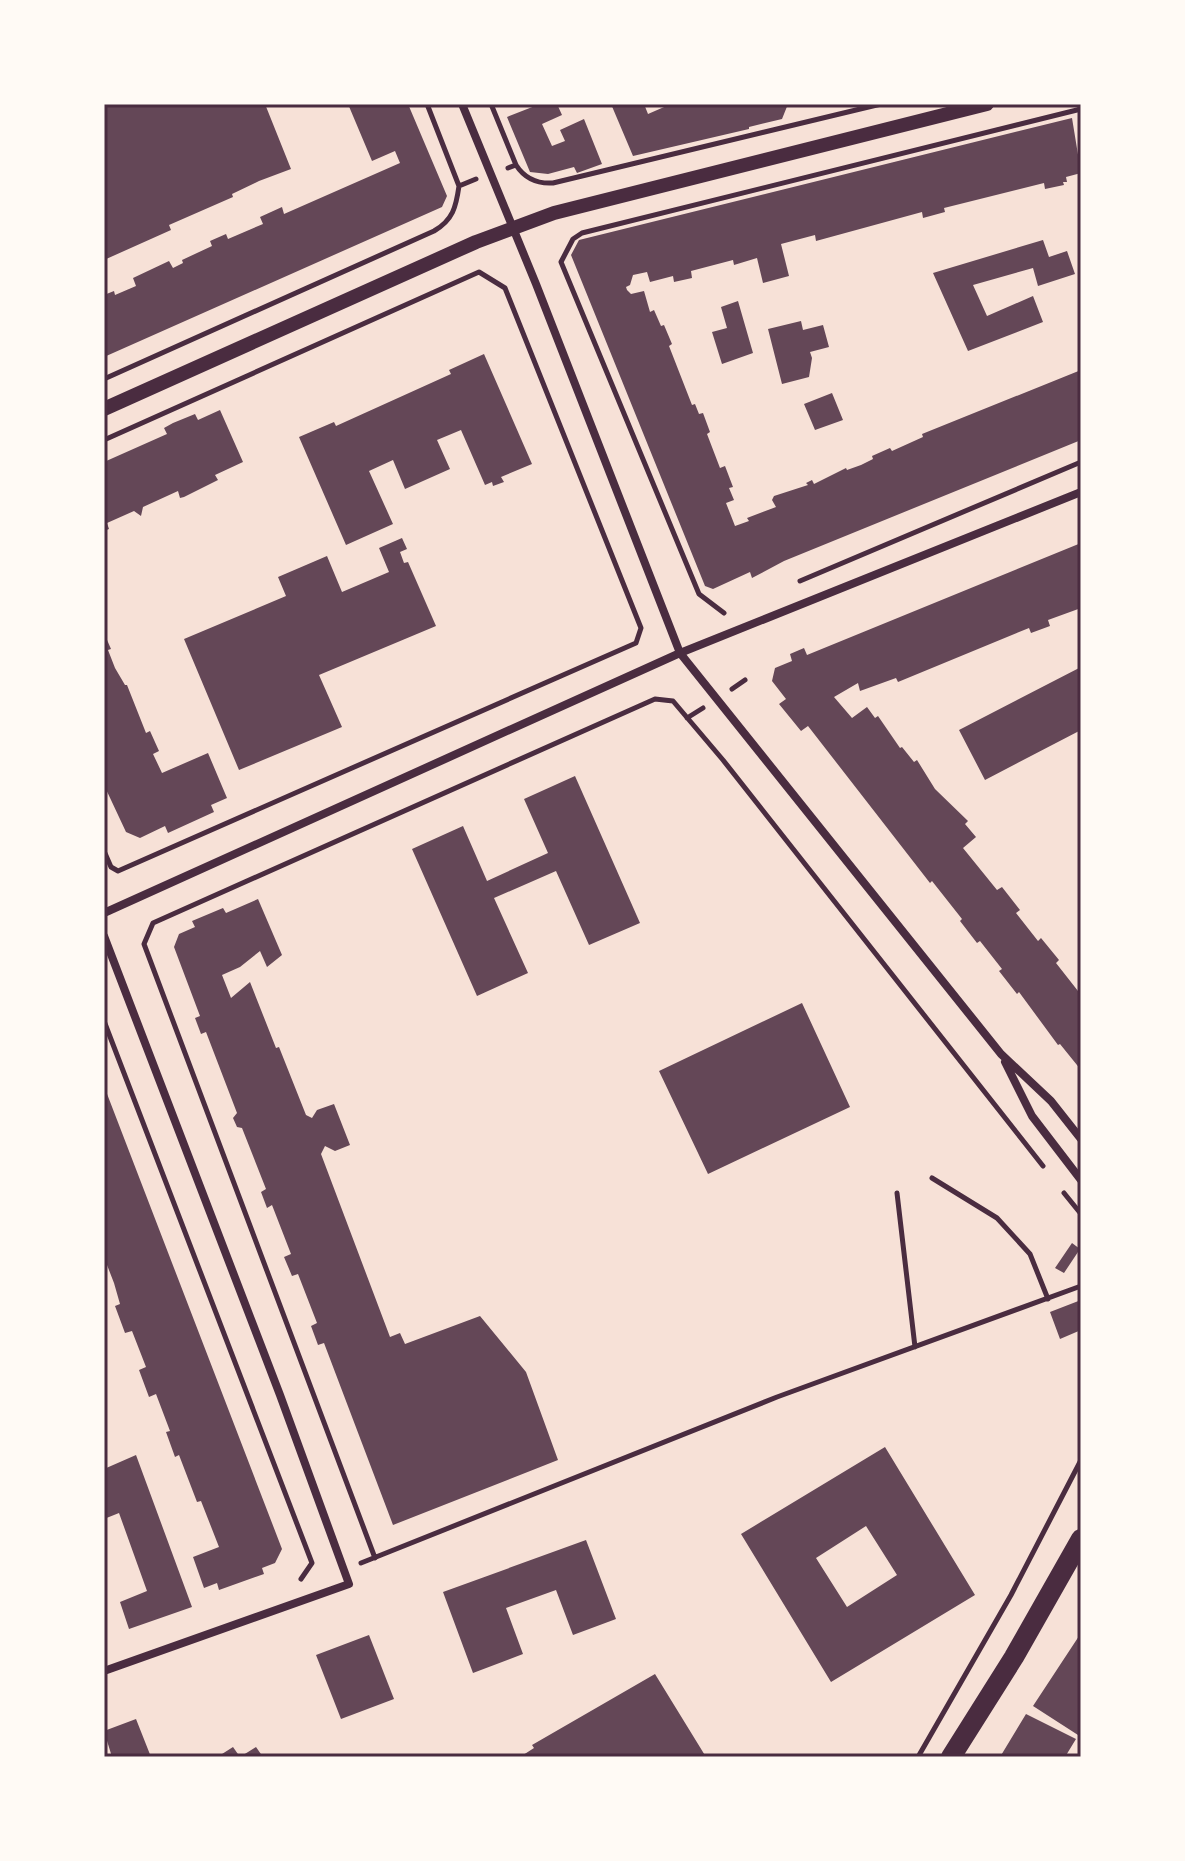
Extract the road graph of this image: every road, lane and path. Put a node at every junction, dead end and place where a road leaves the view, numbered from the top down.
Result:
1 (427, 104) edge
2 (462, 104) edge
3 (491, 104) edge
4 (987, 104) edge
5 (1081, 109) edge
6 (516, 165) dead end
7 (459, 186) dead end
8 (512, 228) junction
9 (104, 409) edge
10 (104, 440) edge
11 (1081, 462) edge
12 (1081, 492) edge
13 (795, 583) dead end
14 (737, 608) dead end
15 (680, 653) junction
16 (104, 851) edge
17 (104, 913) edge
18 (104, 936) edge
19 (104, 1021) edge
20 (1001, 1054) junction
21 (1081, 1139) edge
22 (1049, 1175) dead end
23 (932, 1178) dead end
24 (1081, 1180) edge
25 (1057, 1185) dead end
26 (897, 1193) dead end
27 (1081, 1214) edge
28 (1081, 1286) edge
29 (1048, 1299) junction
30 (915, 1347) junction
31 (1081, 1460) edge
32 (1081, 1539) edge
33 (375, 1558) junction
34 (343, 1568) junction
35 (289, 1583) dead end
36 (104, 1671) edge
37 (918, 1757) edge
38 (951, 1757) edge

1 - 7 path
2 - 8 street
3 - 6 path
4 - 8 street
5 - 14 path
8 - 9 street
8 - 15 street
10 - 16 path
11 - 13 path
12 - 15 street
15 - 17 street
15 - 20 street
18 - 34 street
19 - 35 path
20 - 21 street
20 - 24 street
22 - 33 path
23 - 29 path
25 - 27 path
26 - 30 path
28 - 29 path
29 - 30 path
30 - 33 path
31 - 37 path
32 - 38 main road
33 - 34 path
34 - 36 street

